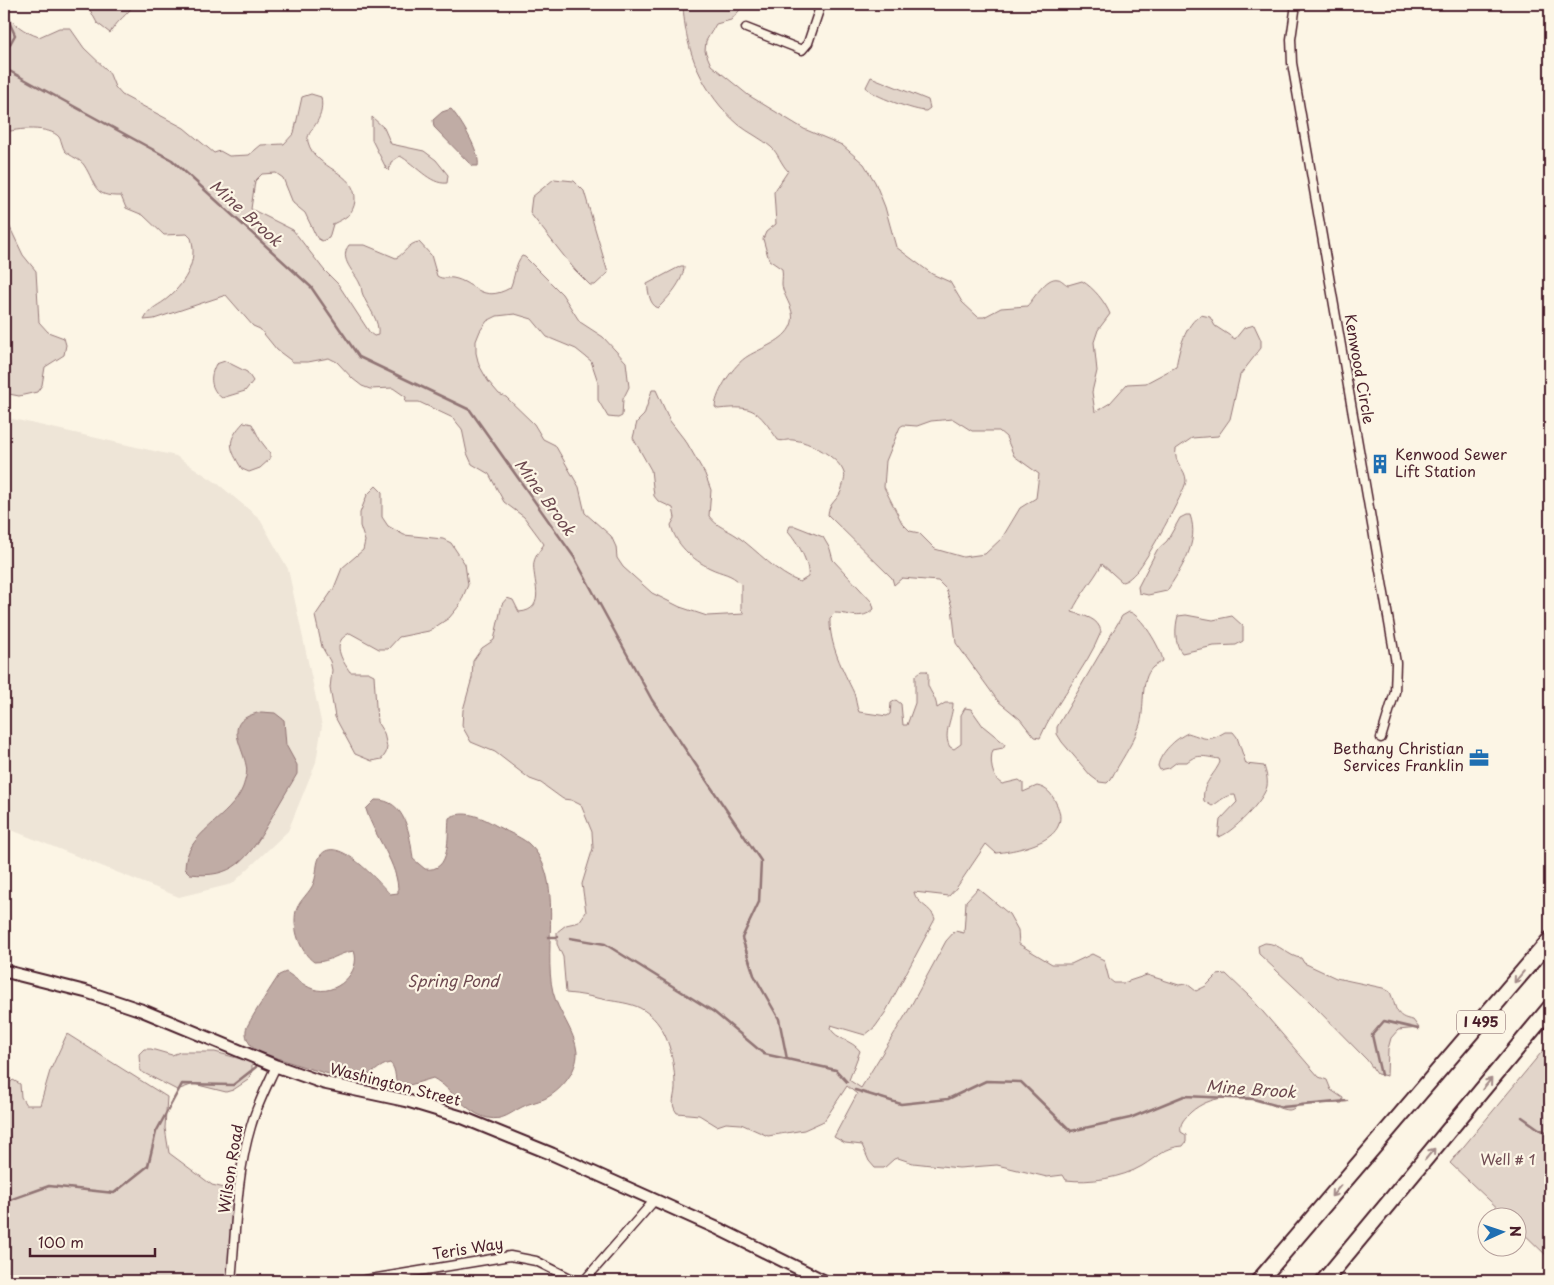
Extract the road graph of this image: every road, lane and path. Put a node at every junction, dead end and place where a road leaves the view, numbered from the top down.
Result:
1 (821, 4) edge
2 (1296, 4) edge
3 (746, 28) dead end
4 (1381, 738) dead end
5 (1550, 940) edge
6 (4, 971) edge
7 (1550, 1008) edge
8 (276, 1066) junction
9 (653, 1202) junction
10 (231, 1281) edge
11 (359, 1281) edge
12 (576, 1281) edge
13 (584, 1281) edge
14 (824, 1281) edge
15 (1259, 1281) edge
16 (1324, 1281) edge

1 - 3 street
2 - 4 street, Kenwood Circle
5 -> 15 highway, I 495
6 - 8 main road, Washington Street
16 -> 7 highway, I 495
8 - 9 main road, Washington Street
8 - 10 street, Wilson Road
9 - 13 street
9 - 14 main road, Washington Street
11 - 12 street, Teris Way

